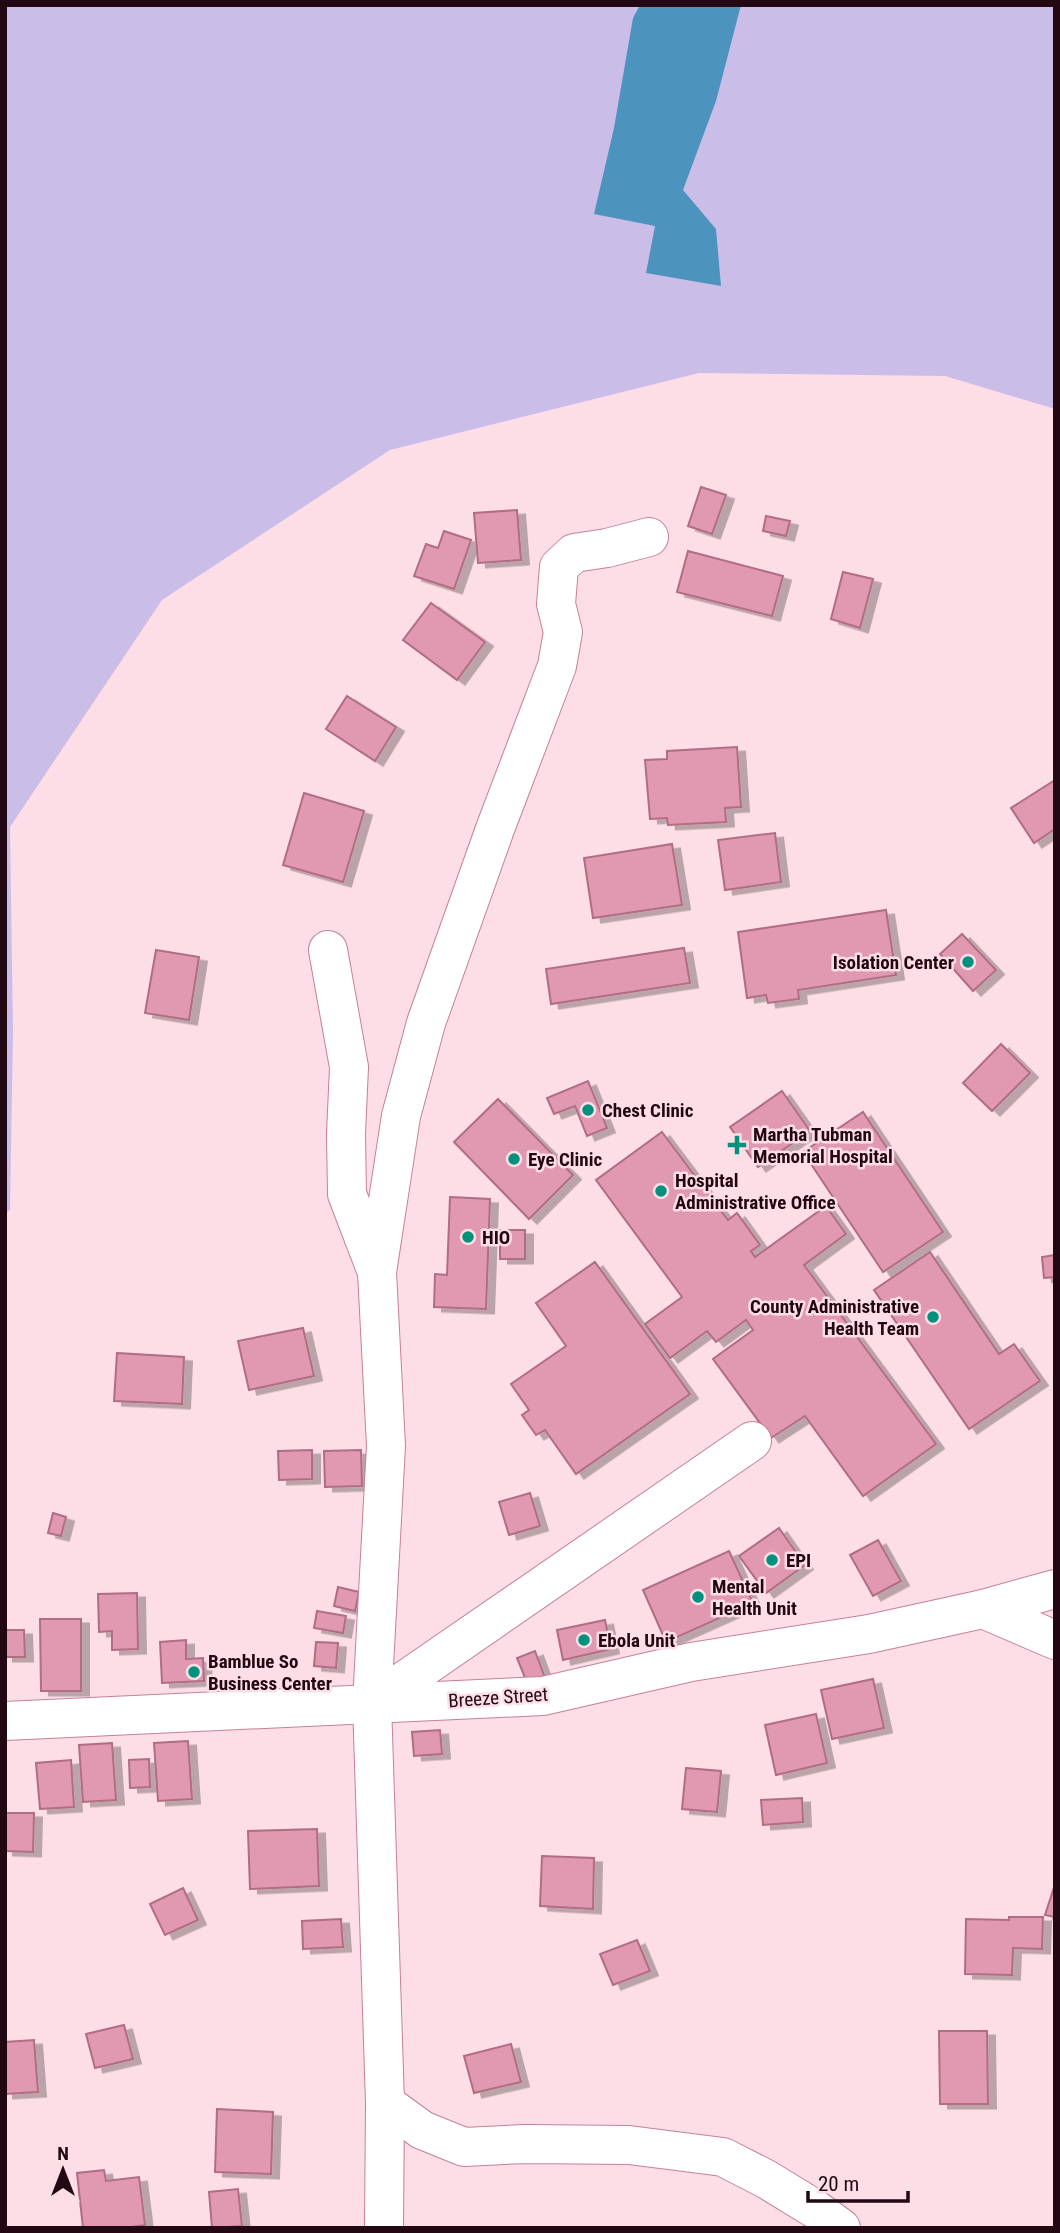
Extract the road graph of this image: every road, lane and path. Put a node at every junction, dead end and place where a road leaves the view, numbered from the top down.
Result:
1 (649, 537) dead end
2 (328, 950) dead end
3 (377, 1272) junction
4 (752, 1441) dead end
5 (1055, 1589) edge
6 (983, 1609) junction
7 (1055, 1640) edge
8 (372, 1703) junction
9 (5, 1721) edge
10 (385, 2103) junction
11 (384, 2228) edge
12 (841, 2228) edge

1 - 3 street
2 - 3 street
3 - 8 street
4 - 8 street
5 - 6 street, Breeze Street
6 - 7 street
6 - 8 street, Breeze Street
8 - 9 street, Breeze Street
8 - 10 street
10 - 11 street
10 - 12 street

